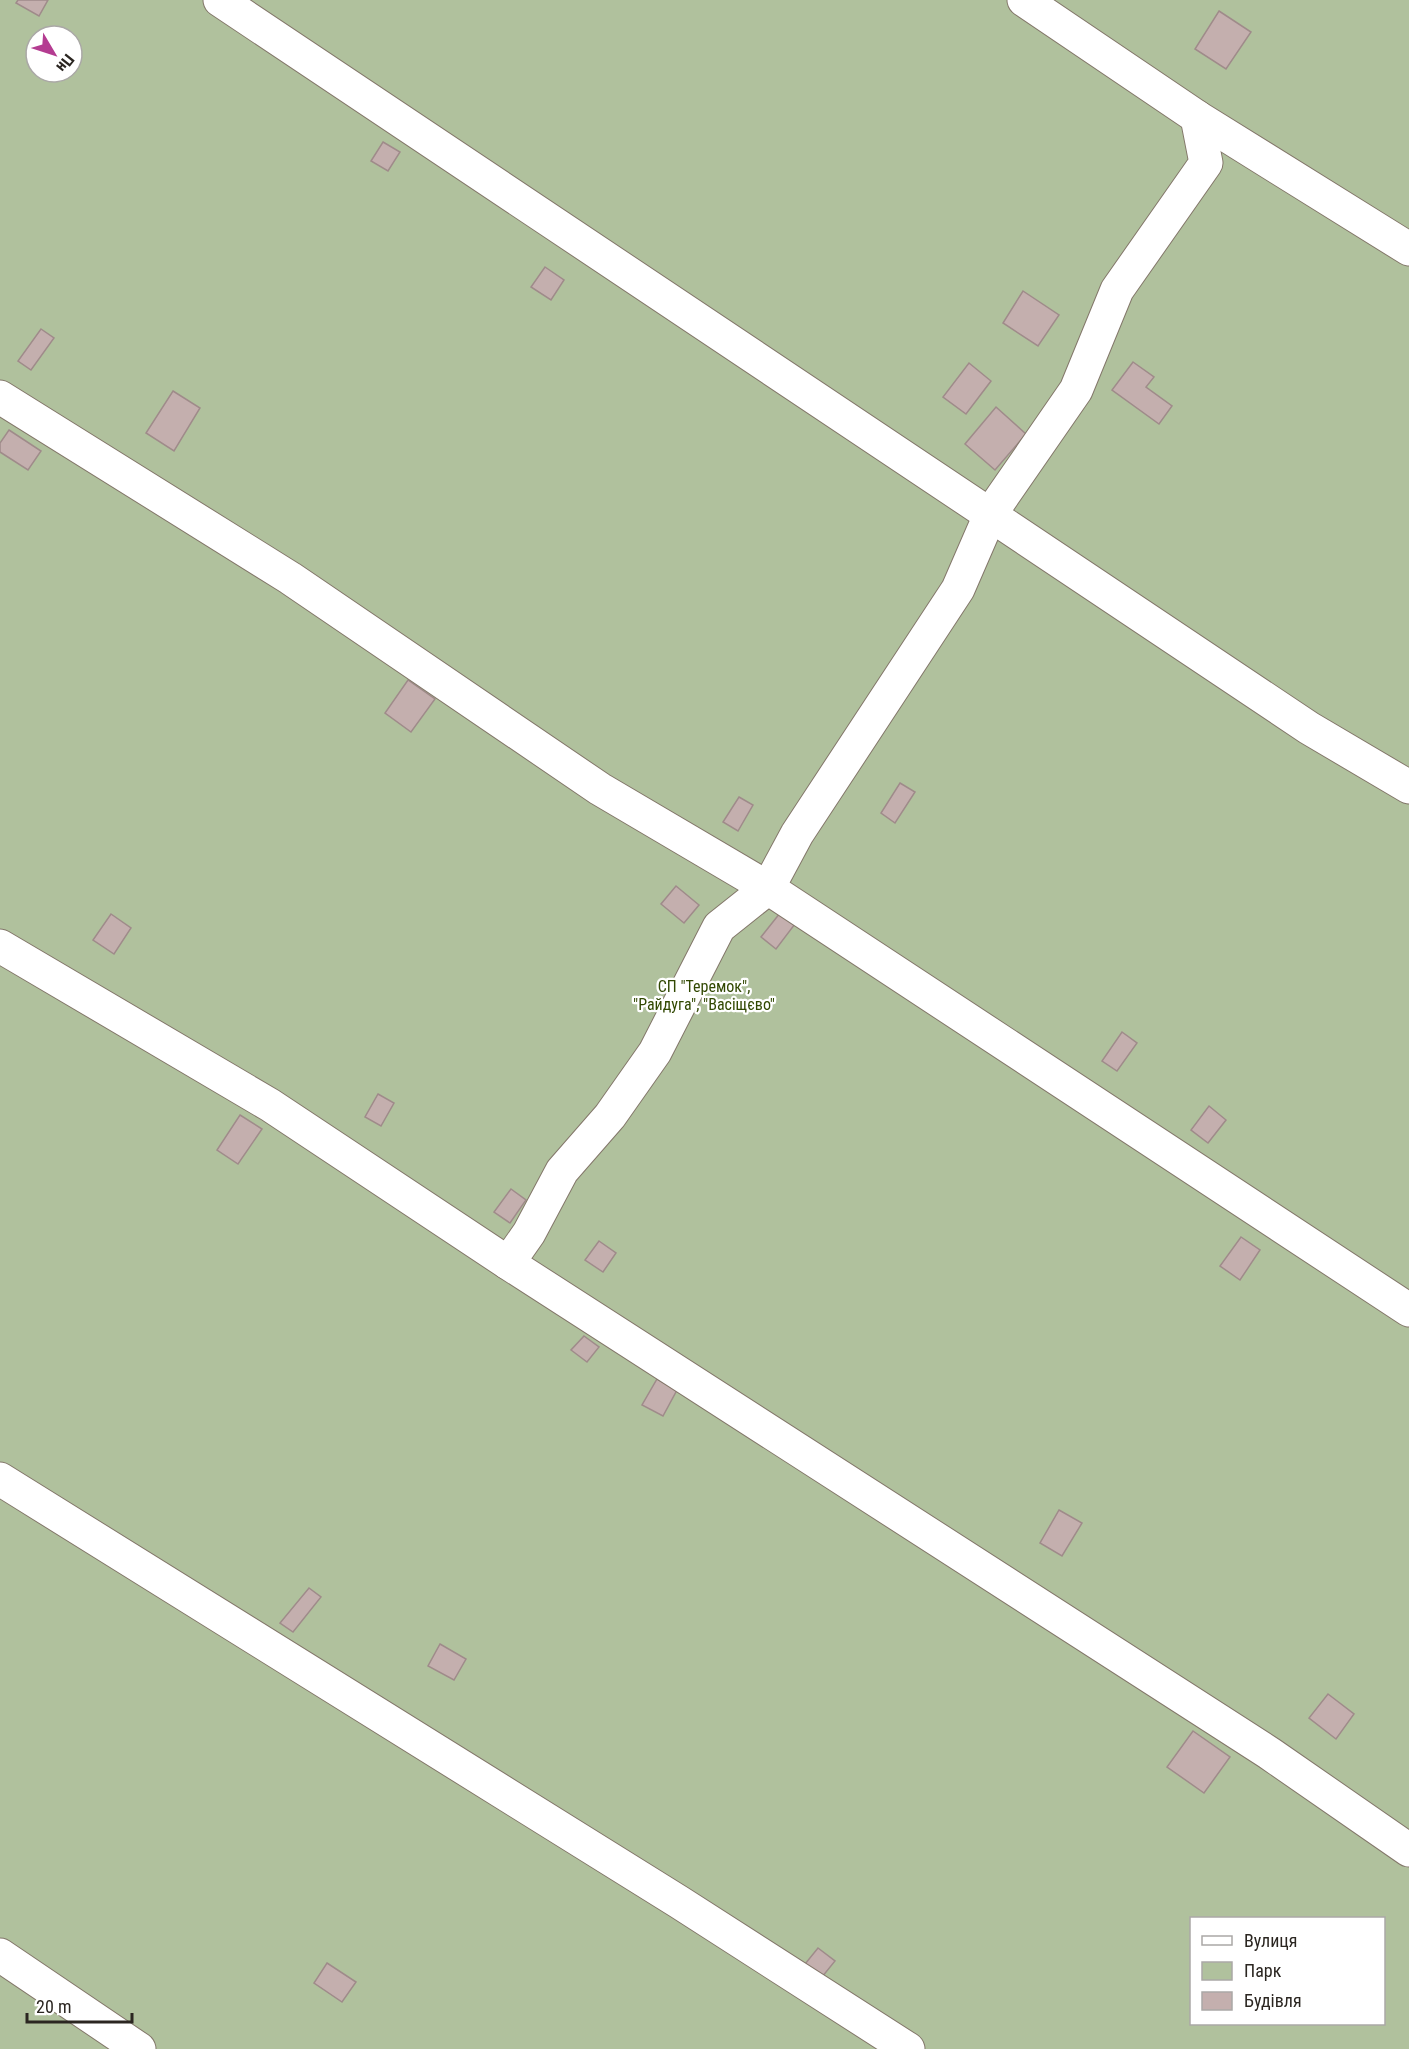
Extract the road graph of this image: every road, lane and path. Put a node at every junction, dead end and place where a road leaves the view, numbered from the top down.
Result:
1 (220, 0) edge
2 (1024, 0) edge
3 (1197, 117) junction
4 (1409, 249) edge
5 (0, 397) edge
6 (991, 513) junction
7 (1409, 787) edge
8 (768, 888) junction
9 (0, 945) edge
10 (507, 1263) junction
11 (1409, 1310) edge
12 (0, 1479) edge
13 (1409, 1850) edge
14 (0, 1955) edge
15 (139, 2049) edge
16 (908, 2049) edge

1 - 6 lane
2 - 3 lane
3 - 4 lane
3 - 6 lane
5 - 8 lane
6 - 7 lane
6 - 8 lane
8 - 10 lane
8 - 11 lane
9 - 10 lane
10 - 13 lane
12 - 16 lane
14 - 15 lane

